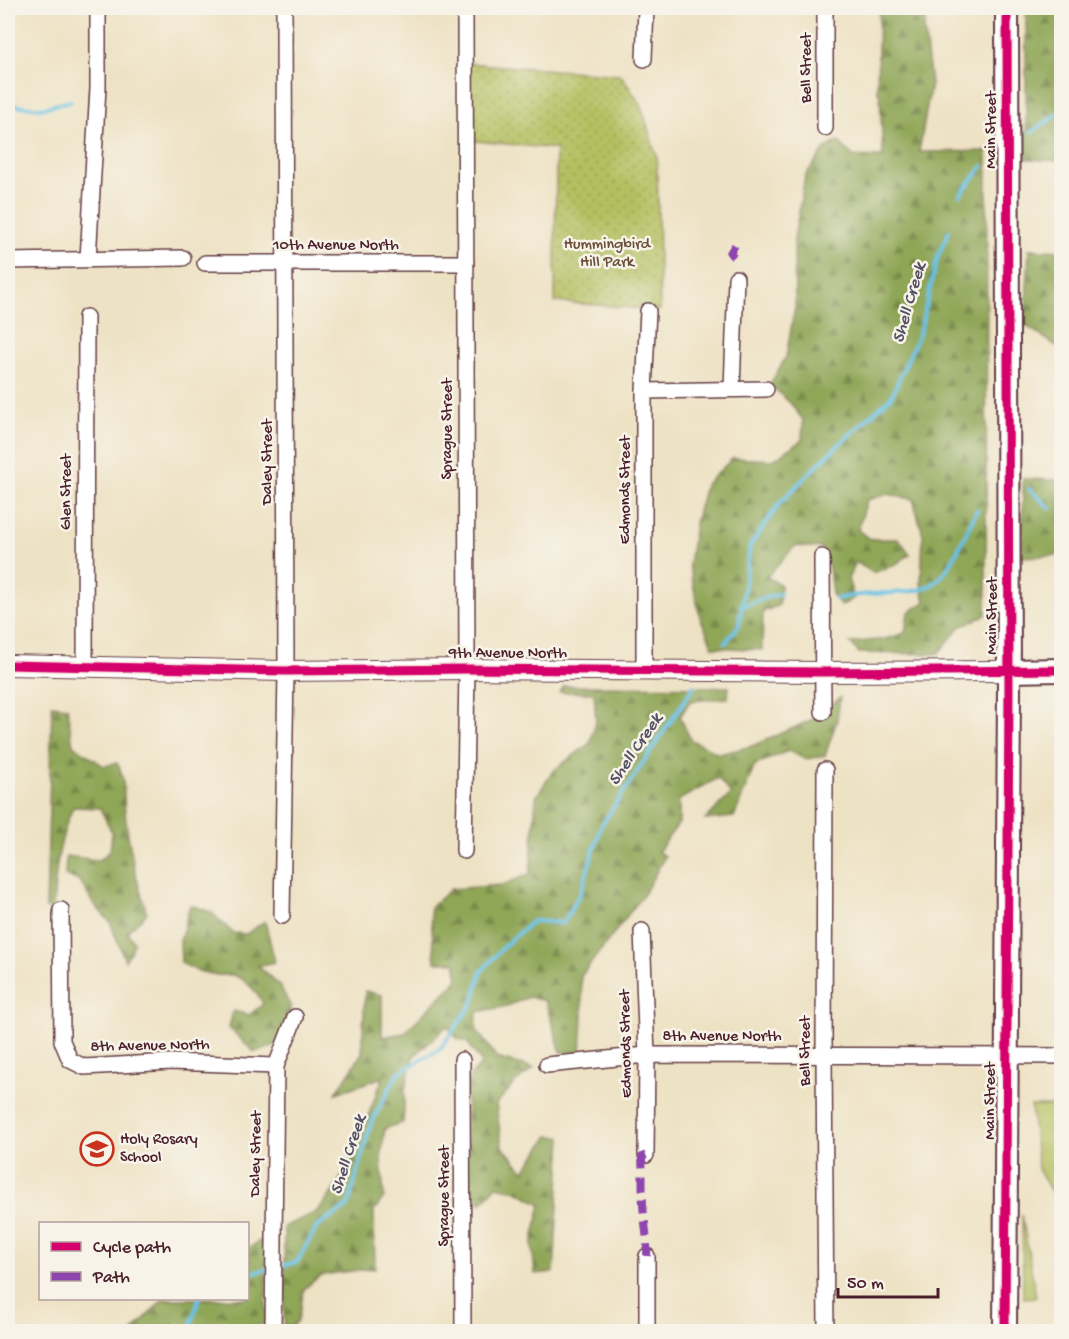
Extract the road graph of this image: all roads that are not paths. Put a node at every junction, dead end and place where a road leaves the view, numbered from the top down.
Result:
1 (99, 8) edge
2 (284, 8) edge
3 (465, 8) edge
4 (646, 8) edge
5 (825, 8) edge
6 (1007, 8) edge
7 (644, 59) dead end
8 (825, 128) dead end
9 (183, 258) dead end
10 (88, 260) junction
11 (8, 261) edge
12 (206, 263) dead end
13 (466, 263) junction
14 (286, 264) junction
15 (736, 278) dead end
16 (648, 310) dead end
17 (86, 317) dead end
18 (732, 389) junction
19 (766, 389) dead end
20 (644, 391) junction
21 (822, 557) dead end
22 (8, 665) edge
23 (85, 667) junction
24 (467, 669) junction
25 (644, 670) junction
26 (1062, 670) edge
27 (286, 671) junction
28 (1009, 671) junction
29 (823, 672) junction
30 (823, 712) dead end
31 (825, 770) dead end
32 (464, 851) dead end
33 (61, 910) dead end
34 (282, 916) dead end
35 (642, 931) dead end
36 (295, 1017) dead end
37 (647, 1054) junction
38 (824, 1055) junction
39 (1006, 1055) junction
40 (1062, 1056) edge
41 (462, 1060) dead end
42 (547, 1065) dead end
43 (276, 1066) junction
44 (646, 1155) dead end
45 (647, 1256) dead end
46 (273, 1332) edge
47 (463, 1332) edge
48 (647, 1332) edge
49 (826, 1332) edge
50 (1005, 1332) edge

1 - 10 street
2 - 14 street, Daley Street
3 - 13 street, Sprague Street
4 - 7 street
5 - 8 street, Bell Street
6 - 28 main road, Main Street
9 - 10 street
10 - 11 street
12 - 14 street, 10th Avenue North
13 - 14 street, 10th Avenue North
13 - 24 street, Sprague Street
14 - 27 street, Daley Street
15 - 18 street
16 - 20 street, Edmonds Street
17 - 23 street, Glen Street
18 - 19 street
18 - 20 street
20 - 25 street, Edmonds Street
21 - 29 street
22 - 23 street, 9th Avenue North
23 - 27 street, 9th Avenue North
24 - 25 street, 9th Avenue North
24 - 27 street, 9th Avenue North
24 - 32 street, Sprague Street
25 - 29 street, 9th Avenue North
26 - 28 main road
27 - 34 street, Daley Street
28 - 29 street, 9th Avenue North
28 - 39 main road, Main Street
29 - 30 street
31 - 38 street, Bell Street
33 - 43 street, 8th Avenue North
35 - 37 street, Edmonds Street
36 - 43 street, Daley Street
37 - 38 street, 8th Avenue North
37 - 42 street, 8th Avenue North
37 - 44 street, Edmonds Street
38 - 39 street, 8th Avenue North
38 - 49 street, Bell Street
39 - 40 street, 8th Avenue North
39 - 50 main road, Main Street
41 - 47 street, Sprague Street
43 - 46 street, Daley Street
45 - 48 street

